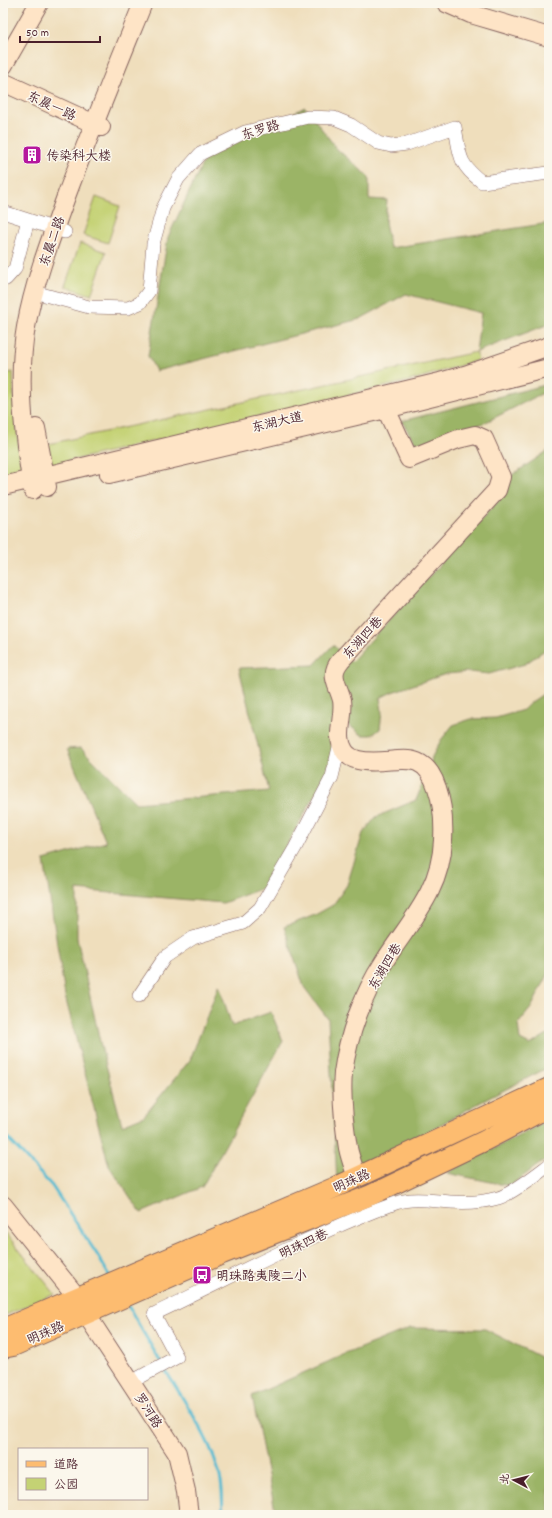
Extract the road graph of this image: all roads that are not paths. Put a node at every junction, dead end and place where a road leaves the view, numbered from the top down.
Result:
1 (39, 3) edge
2 (143, 3) edge
3 (154, 3) edge
4 (446, 3) edge
5 (470, 3) edge
6 (549, 28) edge
7 (549, 37) edge
8 (3, 66) edge
9 (3, 82) edge
10 (97, 126) junction
11 (549, 172) edge
12 (3, 212) edge
13 (28, 220) junction
14 (60, 230) junction
15 (3, 280) edge
16 (39, 293) junction
17 (549, 346) edge
18 (549, 368) edge
19 (386, 409) junction
20 (39, 484) junction
21 (3, 486) edge
22 (3, 498) edge
23 (340, 743) junction
24 (139, 996) dead end
25 (549, 1088) edge
26 (549, 1107) edge
27 (549, 1165) edge
28 (357, 1178) junction
29 (3, 1205) edge
30 (3, 1218) edge
31 (153, 1274) junction
32 (73, 1299) junction
33 (86, 1314) junction
34 (3, 1328) edge
35 (3, 1348) edge
36 (131, 1382) junction
37 (189, 1515) edge

1 - 8 main road
2 - 10 main road, 东晨二路
3 - 10 main road, 东晨二路
4 - 7 main road
5 - 6 main road
9 - 10 main road, 东晨一路
10 - 14 main road, 东晨二路
11 - 16 street, 东罗路
12 - 13 street
13 - 14 street
13 - 15 street
14 - 16 main road, 东晨二路
16 - 20 main road, 东晨二路
17 - 20 main road, 东湖大道
18 - 19 main road, 东湖大道
19 - 20 main road, 东湖大道
19 - 23 main road, 东湖四巷
20 - 21 main road, 东湖大道
20 - 22 main road, 东湖大道
23 - 24 street
23 - 28 main road, 东湖四巷
25 - 28 main road, 明珠路
26 - 31 main road, 明珠路
27 - 36 street, 明珠四巷
28 - 31 main road, 明珠路
29 - 32 main road, 罗河路
30 - 32 main road, 罗河路
31 - 32 main road, 明珠路
31 - 33 main road, 明珠路
32 - 33 main road, 罗河路
32 - 34 main road, 明珠路
33 - 35 main road, 明珠路
33 - 36 main road, 罗河路
36 - 37 main road, 罗河路

